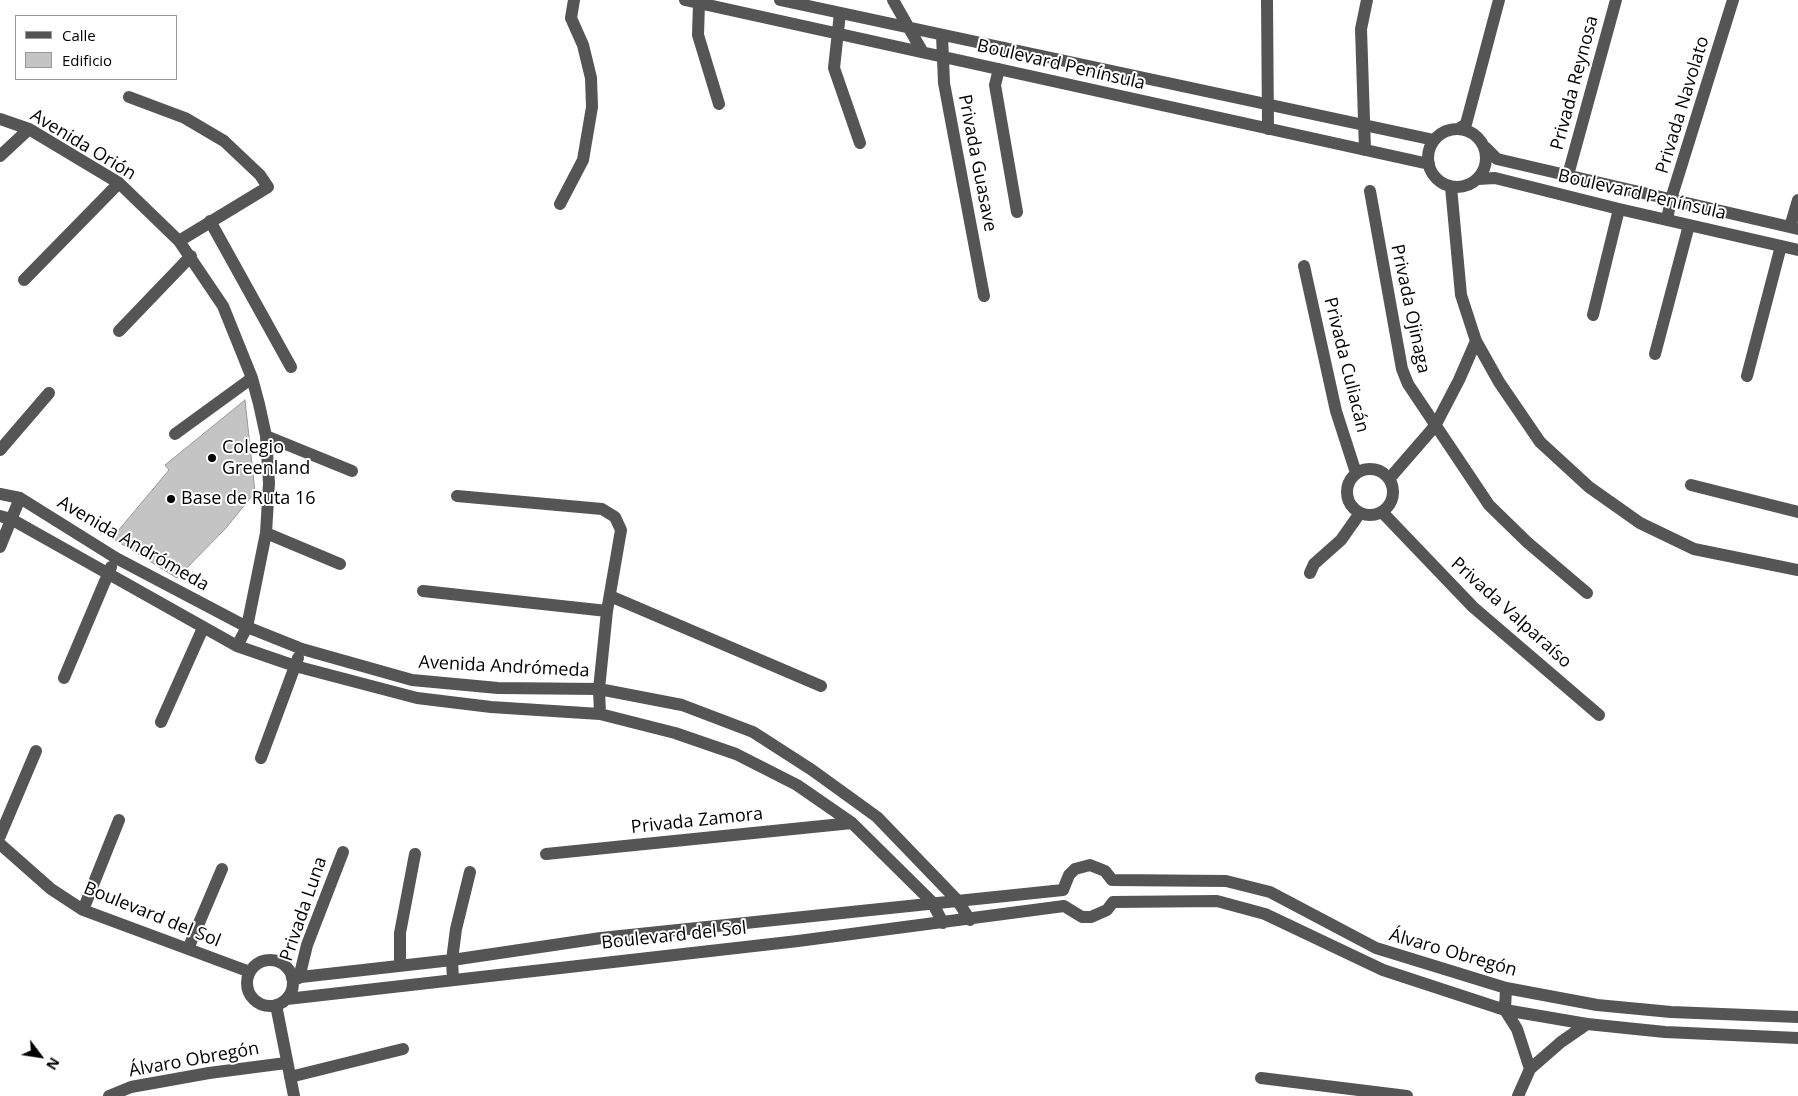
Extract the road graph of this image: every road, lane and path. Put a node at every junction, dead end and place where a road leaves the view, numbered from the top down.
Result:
1 (574, 0) edge
2 (684, 0) edge
3 (780, 0) edge
4 (893, 0) edge
5 (1267, 0) edge
6 (1367, 0) edge
7 (1499, 0) edge
8 (1616, 0) edge
9 (1733, 0) edge
10 (698, 2) edge
11 (800, 2) edge
12 (840, 13) junction
13 (908, 27) junction
14 (813, 28) junction
15 (838, 33) junction
16 (942, 35) junction
17 (922, 51) junction
18 (943, 56) junction
19 (999, 69) junction
20 (129, 97) dead end
21 (719, 104) dead end
22 (1268, 105) junction
23 (0, 119) edge
24 (1363, 125) junction
25 (1460, 128) junction
26 (29, 129) junction
27 (1268, 129) junction
28 (1434, 140) junction
29 (860, 143) dead end
30 (1484, 148) junction
31 (1365, 150) junction
32 (0, 156) edge
33 (1429, 164) junction
34 (1568, 175) junction
35 (1478, 179) junction
36 (120, 183) junction
37 (1451, 186) junction
38 (1370, 191) dead end
39 (1671, 199) junction
40 (1798, 200) edge
41 (560, 204) dead end
42 (1619, 209) junction
43 (1017, 212) dead end
44 (1667, 220) junction
45 (210, 221) junction
46 (1689, 225) junction
47 (1794, 228) edge
48 (179, 241) junction
49 (1781, 246) junction
50 (1798, 250) edge
51 (191, 256) junction
52 (1304, 266) dead end
53 (24, 280) dead end
54 (984, 296) dead end
55 (1593, 315) dead end
56 (119, 331) dead end
57 (1476, 342) junction
58 (1655, 354) dead end
59 (291, 367) dead end
60 (1747, 376) dead end
61 (252, 378) junction
62 (49, 393) dead end
63 (1435, 426) junction
64 (175, 434) dead end
65 (266, 436) junction
66 (0, 450) edge
67 (352, 471) dead end
68 (1356, 473) junction
69 (1390, 479) junction
70 (1691, 485) dead end
71 (0, 494) edge
72 (457, 496) dead end
73 (20, 498) junction
74 (1382, 512) junction
75 (1798, 512) edge
76 (1360, 513) junction
77 (5, 518) edge
78 (266, 533) junction
79 (0, 547) edge
80 (116, 558) junction
81 (340, 564) dead end
82 (1798, 570) edge
83 (108, 573) junction
84 (1310, 574) dead end
85 (423, 591) dead end
86 (1587, 593) dead end
87 (610, 596) junction
88 (607, 611) junction
89 (247, 627) junction
90 (203, 628) junction
91 (236, 646) junction
92 (302, 649) junction
93 (295, 666) junction
94 (64, 678) dead end
95 (821, 686) dead end
96 (599, 689) junction
97 (600, 714) junction
98 (1599, 714) dead end
99 (161, 722) dead end
100 (36, 751) dead end
101 (261, 758) dead end
102 (119, 820) dead end
103 (852, 823) junction
104 (0, 836) edge
105 (0, 844) edge
106 (343, 852) dead end
107 (415, 854) dead end
108 (546, 854) dead end
109 (222, 869) dead end
110 (470, 872) dead end
111 (1063, 890) joint
112 (957, 900) junction
113 (932, 902) junction
114 (1113, 902) joint
115 (83, 910) junction
116 (970, 920) junction
117 (943, 923) junction
118 (188, 949) junction
119 (452, 960) junction
120 (400, 966) junction
121 (250, 972) junction
122 (296, 978) junction
123 (453, 980) junction
124 (1506, 988) junction
125 (282, 1002) junction
126 (1505, 1010) junction
127 (1798, 1017) edge
128 (1587, 1024) junction
129 (1798, 1038) edge
130 (404, 1049) dead end
131 (286, 1063) junction
132 (1530, 1069) junction
133 (290, 1077) junction
134 (1261, 1078) dead end
135 (109, 1096) edge
136 (294, 1096) edge
137 (1407, 1096) edge
138 (1518, 1096) edge

1 - 41 street
2 - 10 street, Boulevard Península
3 - 11 street, Boulevard Península
4 - 13 street
5 - 22 street
6 - 24 street
7 - 25 street
8 - 34 street, Privada Reynosa
9 - 39 street, Privada Navolato
10 - 14 street, Boulevard Península
10 - 21 street
11 - 12 street, Boulevard Península
11 - 14 street
12 - 13 street, Boulevard Península
12 - 15 street
13 - 16 street, Boulevard Península
13 - 17 street
14 - 15 street, Boulevard Península
15 - 17 street, Boulevard Península
15 - 29 street
16 - 18 street, Privada Guasave
16 - 22 street, Boulevard Península
17 - 18 street, Boulevard Península
18 - 19 street, Boulevard Península
18 - 54 street, Privada Guasave
19 - 27 street, Boulevard Península
19 - 43 street
20 - 45 street
22 - 24 street, Boulevard Península
22 - 27 street
23 - 26 street, Avenida Orión
24 - 28 street, Boulevard Península
24 - 31 street
25 - 28 street
25 - 30 street
26 - 32 street
26 - 36 street, Avenida Orión
27 - 31 street, Boulevard Península
28 - 33 street
30 - 34 street, Boulevard Península
30 - 35 street
31 - 33 street, Boulevard Península
33 - 37 street
34 - 39 street, Boulevard Península
35 - 37 street
35 - 42 street, Boulevard Península
36 - 48 street, Avenida Orión
36 - 53 street
37 - 57 street
38 - 63 street, Privada Ojinaga
39 - 44 street, Privada Navolato
39 - 47 street, Boulevard Península
40 - 47 street
42 - 44 street, Boulevard Península
42 - 55 street
44 - 46 street, Boulevard Península
45 - 48 street
45 - 59 street
46 - 49 street, Boulevard Península
46 - 58 street
48 - 51 street, Avenida Orión
49 - 50 street, Boulevard Península
49 - 60 street
51 - 56 street
51 - 61 street, Avenida Orión
52 - 68 street, Privada Culiacán
57 - 63 street
57 - 82 street
61 - 64 street
61 - 65 street, Avenida Orión
62 - 66 street
63 - 69 street
63 - 86 street, Privada Ojinaga
65 - 67 street
65 - 78 street, Avenida Orión
68 - 69 street
68 - 76 street
69 - 74 street
70 - 75 street
71 - 73 street, Avenida Andrómeda
72 - 87 street
73 - 77 street
73 - 80 street, Avenida Andrómeda
74 - 76 street
74 - 98 street, Privada Valparaíso
76 - 84 street
77 - 79 street
77 - 83 street, Avenida Andrómeda
78 - 81 street
78 - 89 street, Avenida Orión
80 - 83 street
80 - 89 street, Avenida Andrómeda
83 - 90 street, Avenida Andrómeda
83 - 94 street
85 - 88 street
87 - 88 street
87 - 95 street
88 - 96 street
89 - 91 street, Avenida Orión
89 - 92 street, Avenida Andrómeda
90 - 91 street, Avenida Andrómeda
90 - 99 street
91 - 93 street, Avenida Andrómeda
92 - 93 street
92 - 96 street, Avenida Andrómeda
93 - 97 street, Avenida Andrómeda
93 - 101 street
96 - 97 street
96 - 112 street, Avenida Andrómeda
97 - 103 street, Avenida Andrómeda
100 - 104 street
102 - 115 street
103 - 108 street, Privada Zamora
103 - 113 street, Avenida Andrómeda
105 - 115 street, Boulevard del Sol
106 - 122 street, Privada Luna
107 - 120 street
109 - 118 street
110 - 119 street
111 - 112 street, Boulevard del Sol
111 - 124 street, Álvaro Obregón
112 - 113 street, Boulevard del Sol
112 - 116 street, Avenida Andrómeda
113 - 117 street, Avenida Andrómeda
113 - 119 street, Boulevard del Sol
114 - 116 street, Boulevard del Sol
114 - 126 street, Álvaro Obregón
115 - 118 street, Boulevard del Sol
116 - 117 street, Boulevard del Sol
117 - 123 street, Boulevard del Sol
118 - 121 street, Boulevard del Sol
119 - 120 street, Boulevard del Sol
119 - 123 street
120 - 122 street, Boulevard del Sol
121 - 122 street
121 - 125 street
122 - 125 street
123 - 125 street, Boulevard del Sol
124 - 126 street
124 - 127 street, Álvaro Obregón
125 - 131 street
126 - 128 street, Álvaro Obregón
126 - 132 street
128 - 129 street, Álvaro Obregón
128 - 132 street
130 - 133 street
131 - 133 street
131 - 135 street, Álvaro Obregón
132 - 138 street
133 - 136 street
134 - 137 street

